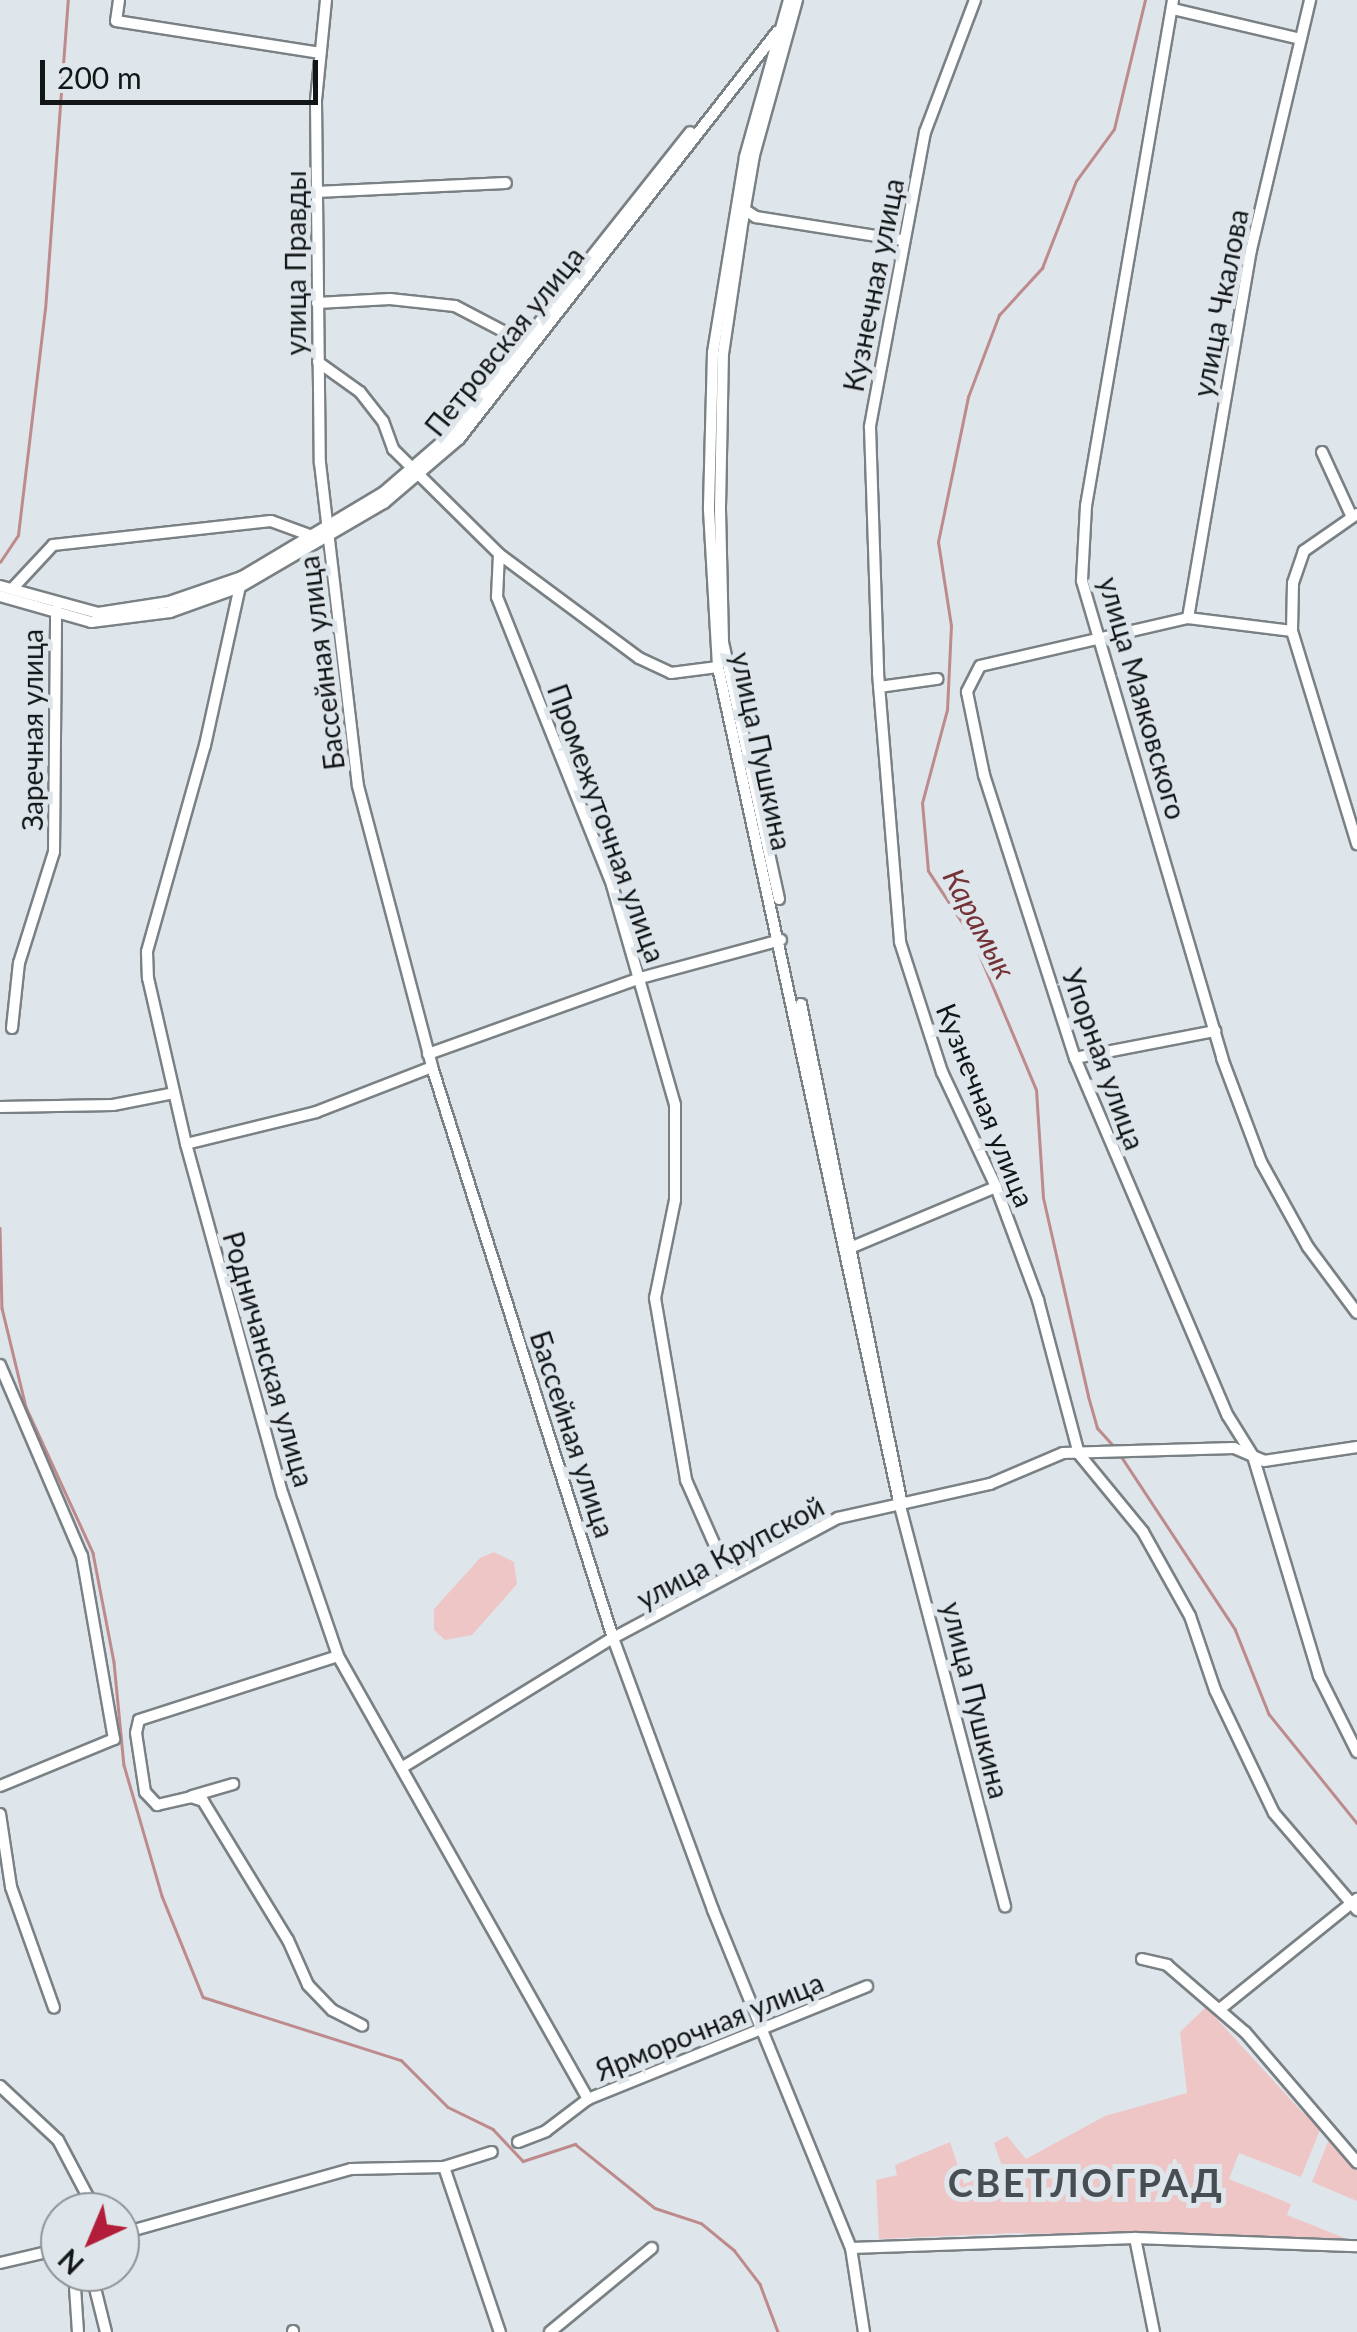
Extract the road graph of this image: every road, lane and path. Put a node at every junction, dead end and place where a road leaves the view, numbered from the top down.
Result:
1 (119, 0) edge
2 (326, 0) edge
3 (975, 0) edge
4 (1310, 0) edge
5 (792, 5) edge
6 (1173, 5) edge
7 (782, 26) junction
8 (1301, 39) junction
9 (320, 54) junction
10 (506, 184) dead end
11 (316, 192) junction
12 (741, 208) junction
13 (902, 240) junction
14 (317, 302) junction
15 (524, 342) junction
16 (318, 362) junction
17 (1322, 452) dead end
18 (415, 474) junction
19 (1354, 514) edge
20 (327, 529) junction
21 (309, 536) junction
22 (499, 554) junction
23 (241, 582) junction
24 (6, 588) edge
25 (0, 596) edge
26 (56, 610) junction
27 (1188, 618) junction
28 (1292, 631) junction
29 (1100, 641) junction
30 (718, 667) junction
31 (938, 679) dead end
32 (880, 687) junction
33 (1357, 844) edge
34 (781, 940) junction
35 (640, 978) junction
36 (12, 1028) dead end
37 (1214, 1031) junction
38 (428, 1054) junction
39 (1075, 1058) junction
40 (432, 1066) junction
41 (174, 1093) junction
42 (0, 1107) edge
43 (186, 1144) junction
44 (996, 1187) junction
45 (850, 1248) junction
46 (1357, 1312) edge
47 (0, 1365) edge
48 (1357, 1447) edge
49 (1079, 1454) junction
50 (1253, 1456) junction
51 (900, 1506) junction
52 (728, 1575) junction
53 (614, 1638) junction
54 (338, 1656) junction
55 (1357, 1752) edge
56 (402, 1767) junction
57 (232, 1784) dead end
58 (0, 1786) edge
59 (191, 1797) junction
60 (0, 1814) edge
61 (1354, 1905) edge
62 (1005, 1906) dead end
63 (1142, 1959) dead end
64 (867, 1986) dead end
65 (54, 2008) dead end
66 (1220, 2009) junction
67 (362, 2025) dead end
68 (762, 2030) junction
69 (0, 2086) edge
70 (588, 2099) junction
71 (518, 2142) dead end
72 (492, 2152) dead end
73 (1355, 2155) edge
74 (444, 2166) junction
75 (85, 2192) edge
76 (140, 2228) edge
77 (1134, 2238) junction
78 (1357, 2246) edge
79 (652, 2248) dead end
80 (852, 2248) junction
81 (40, 2253) edge
82 (0, 2262) edge
83 (75, 2292) edge
84 (96, 2292) edge
85 (78, 2332) edge
86 (106, 2332) edge
87 (500, 2332) edge
88 (550, 2332) edge
89 (864, 2332) edge
90 (1154, 2332) edge

1 - 9 street
2 - 9 street, улица Правды
3 - 13 street, Кузнечная улица
4 - 8 street, улица Чкалова
5 - 7 street, улица Пушкина
5 - 12 street, улица Пушкина
5 - 15 street
6 - 8 street
6 - 29 street, улица Маяковского
7 - 12 street, улица Пушкина
7 - 18 street, Петровская улица
8 - 27 street, улица Чкалова
9 - 11 street, улица Правды
10 - 11 street
11 - 14 street, улица Правды
12 - 13 street
12 - 30 street, улица Пушкина
12 - 45 street, улица Пушкина
13 - 32 street, Кузнечная улица
14 - 15 street
14 - 16 street, улица Правды
15 - 18 street
16 - 18 street
16 - 20 street, улица Правды
17 - 19 street
18 - 20 street
18 - 22 street
19 - 28 street
20 - 21 street
20 - 23 street
20 - 38 street, Бассейная улица
21 - 23 street
21 - 24 street
22 - 30 street
22 - 35 street, Промежуточная улица
23 - 26 street
23 - 41 street, Родничанская улица
24 - 26 street
25 - 26 street
26 - 36 street, Заречная улица
27 - 28 street, Упорная улица
27 - 29 street, Упорная улица
28 - 33 street
29 - 37 street, улица Маяковского
29 - 39 street, Упорная улица
30 - 34 street, улица Пушкина
31 - 32 street
32 - 44 street, Кузнечная улица
34 - 35 street
34 - 45 street, улица Пушкина
35 - 38 street
35 - 52 street, Промежуточная улица
37 - 39 street
37 - 46 street, улица Маяковского
38 - 40 street, Бассейная улица
39 - 50 street, Упорная улица
40 - 43 street
40 - 53 street, Бассейная улица
41 - 42 street
41 - 43 street, Родничанская улица
43 - 54 street, Родничанская улица
44 - 45 street
44 - 49 street, Кузнечная улица
45 - 51 street, улица Пушкина
47 - 58 street
48 - 50 street, улица Крупской
49 - 50 street, улица Крупской
49 - 51 street, улица Крупской
49 - 61 street, Кузнечная улица
50 - 55 street, Упорная улица
51 - 52 street, улица Крупской
51 - 62 street, улица Пушкина
52 - 53 street, улица Крупской
53 - 56 street, улица Крупской
53 - 68 street, Бассейная улица
54 - 56 street, Родничанская улица
54 - 59 street
56 - 70 street, Родничанская улица
57 - 59 street
59 - 67 street
60 - 65 street
61 - 66 street
63 - 66 street
64 - 68 street, Ярморочная улица
66 - 73 street
68 - 70 street, Ярморочная улица
68 - 80 street, Бассейная улица
69 - 75 street
70 - 71 street, Ярморочная улица
72 - 74 street
74 - 76 street
74 - 87 street
77 - 78 street
77 - 80 street
77 - 90 street
79 - 88 street
80 - 89 street, Бассейная улица
81 - 82 street
83 - 85 street
84 - 86 street

